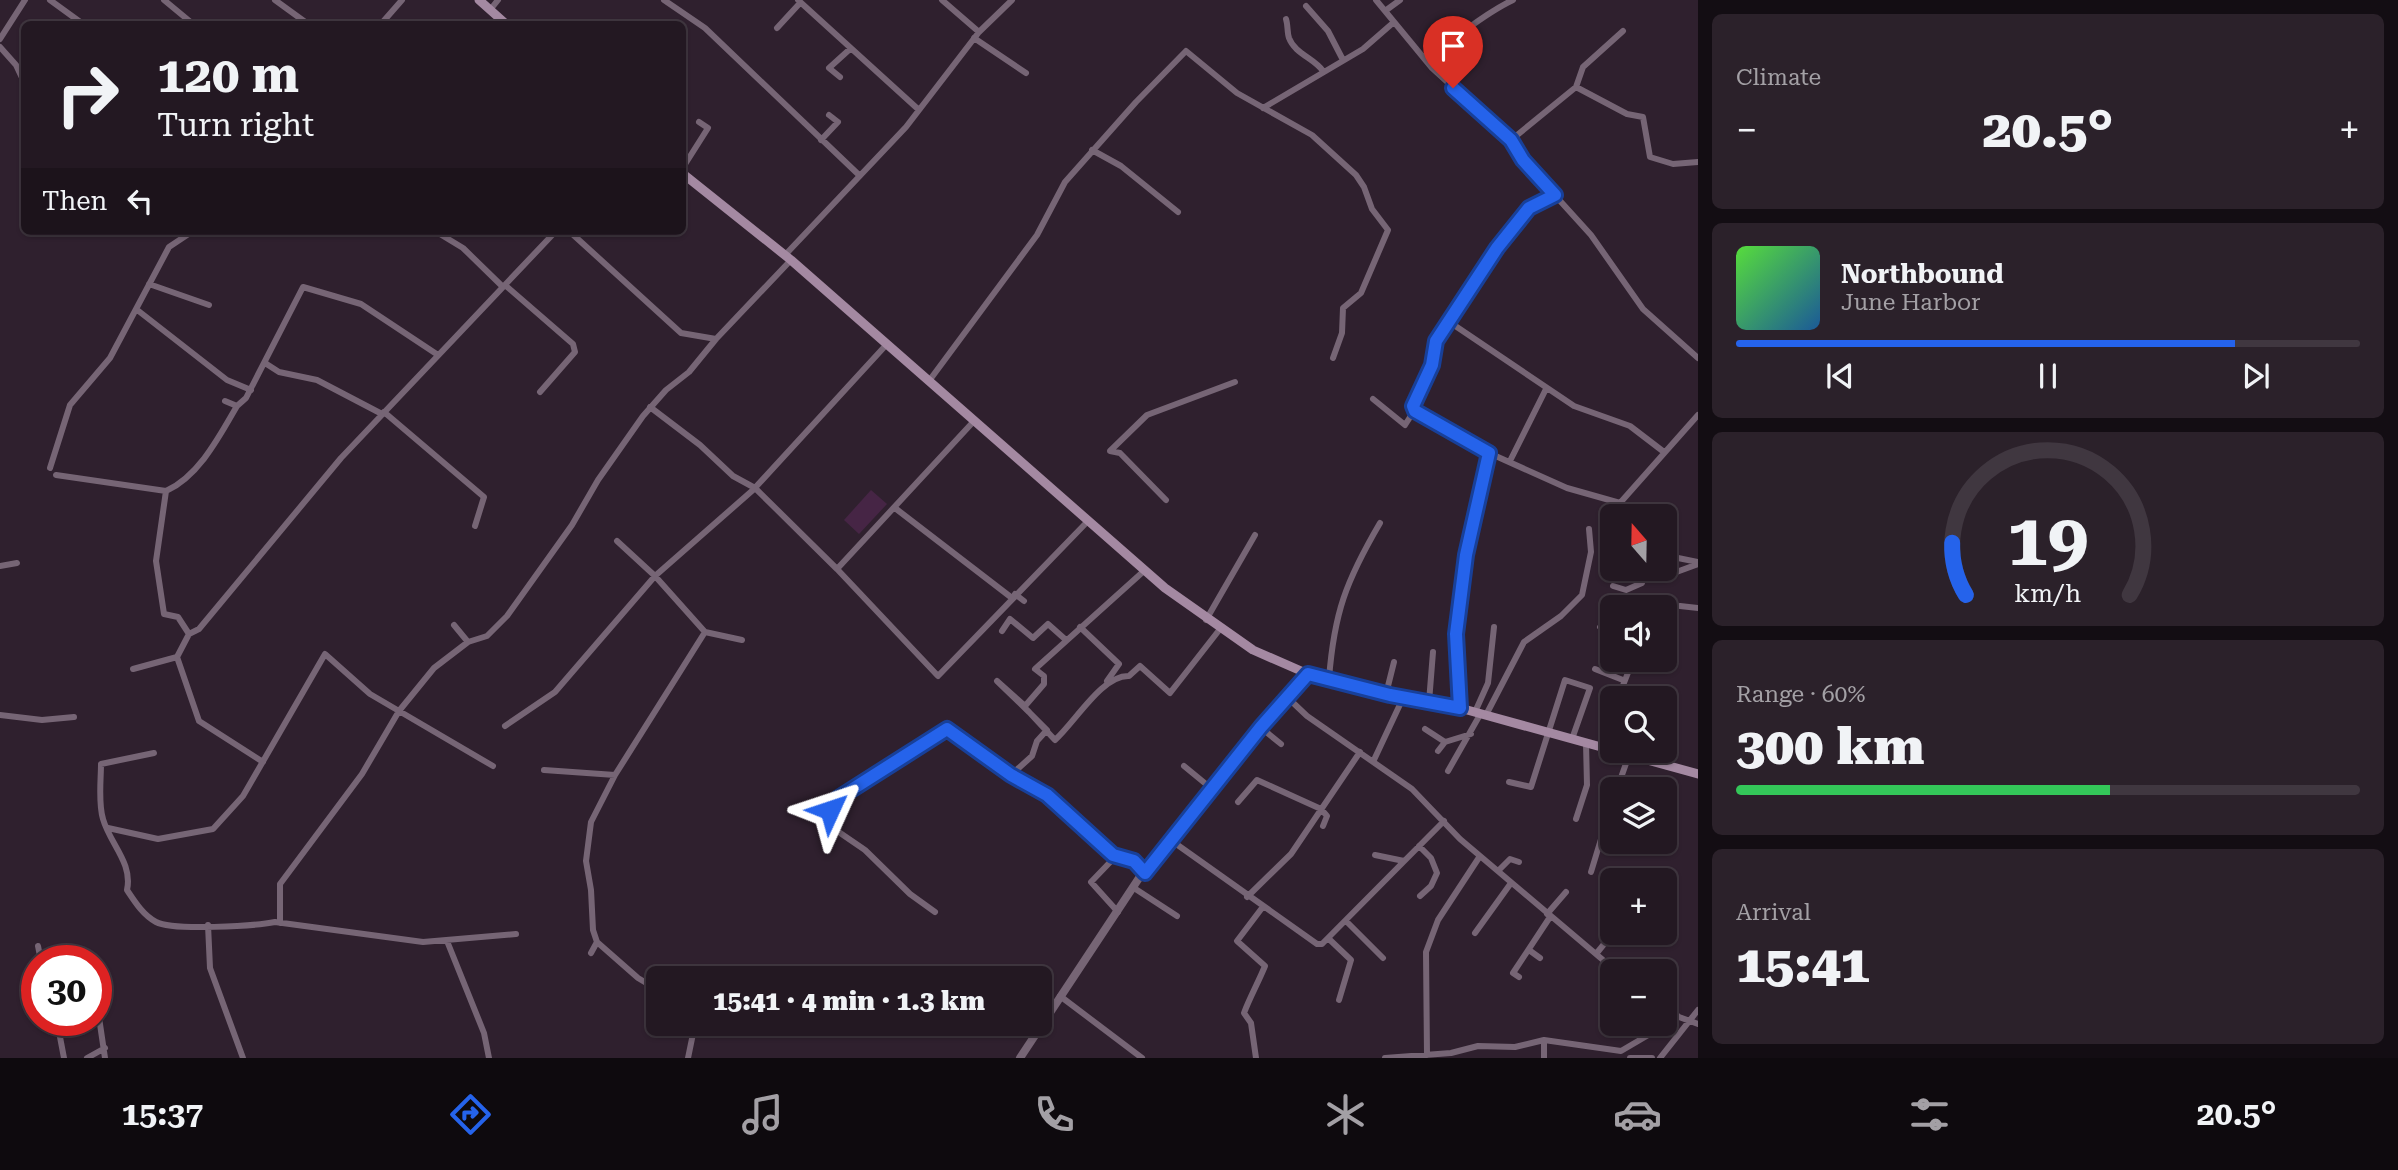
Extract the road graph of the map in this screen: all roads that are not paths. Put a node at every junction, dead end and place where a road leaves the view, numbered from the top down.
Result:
1 (25, 0) edge
2 (50, 0) edge
3 (275, 0) edge
4 (402, 0) edge
5 (478, 0) edge
6 (498, 0) edge
7 (664, 0) edge
8 (942, 0) edge
9 (1012, 0) edge
10 (1376, 0) edge
11 (1399, 0) edge
12 (1513, 0) edge
13 (168, 1) edge
14 (799, 1) edge
15 (1306, 6) dead end
16 (490, 10) junction
17 (1385, 11) junction
18 (1286, 19) dead end
19 (79, 21) edge
20 (189, 21) edge
21 (304, 21) edge
22 (384, 21) edge
23 (503, 21) edge
24 (1394, 22) junction
25 (777, 28) dead end
26 (1623, 31) dead end
27 (977, 35) junction
28 (0, 39) edge
29 (0, 47) edge
30 (850, 49) junction
31 (1423, 57) junction
32 (1343, 60) junction
33 (1323, 72) junction
34 (1026, 74) dead end
35 (21, 76) edge
36 (840, 77) dead end
37 (1576, 87) junction
38 (1263, 108) junction
39 (919, 110) junction
40 (829, 115) dead end
41 (699, 122) dead end
42 (821, 140) junction
43 (1511, 140) junction
44 (1092, 150) junction
45 (1698, 162) edge
46 (686, 164) edge
47 (686, 174) edge
48 (859, 175) junction
49 (1555, 195) junction
50 (1178, 212) dead end
51 (187, 235) edge
52 (442, 235) edge
53 (552, 235) edge
54 (573, 235) edge
55 (788, 257) junction
56 (149, 284) junction
57 (504, 286) junction
58 (209, 305) dead end
59 (136, 309) junction
60 (1448, 321) junction
61 (716, 339) junction
62 (887, 344) junction
63 (438, 355) junction
64 (1333, 358) dead end
65 (1698, 358) edge
66 (265, 362) junction
67 (929, 381) junction
68 (1235, 382) dead end
69 (1546, 389) junction
70 (250, 390) junction
71 (540, 392) dead end
72 (1373, 399) dead end
73 (225, 401) dead end
74 (237, 406) junction
75 (650, 407) junction
76 (1415, 411) junction
77 (383, 413) junction
78 (1698, 415) edge
79 (974, 421) junction
80 (1664, 452) junction
81 (1489, 453) junction
82 (1510, 461) junction
83 (50, 468) dead end
84 (56, 475) dead end
85 (755, 488) junction
86 (166, 491) junction
87 (1166, 500) dead end
88 (895, 508) junction
89 (1088, 520) junction
90 (1380, 523) dead end
91 (475, 526) dead end
92 (1589, 529) dead end
93 (1255, 535) dead end
94 (617, 541) dead end
95 (1678, 558) dead end
96 (17, 563) dead end
97 (1698, 563) edge
98 (0, 566) edge
99 (837, 569) junction
100 (1145, 570) junction
101 (655, 576) junction
102 (1613, 586) dead end
103 (1013, 596) junction
104 (1024, 601) dead end
105 (1680, 606) dead end
106 (1698, 608) edge
107 (1206, 620) junction
108 (454, 625) dead end
109 (1080, 626) junction
110 (1494, 627) dead end
111 (1220, 629) junction
112 (1002, 631) dead end
113 (705, 632) junction
114 (189, 634) junction
115 (742, 640) dead end
116 (1066, 640) junction
117 (468, 642) junction
118 (1433, 652) dead end
119 (177, 657) junction
120 (1394, 662) dead end
121 (134, 669) dead end
122 (1595, 669) dead end
123 (1627, 672) edge
124 (1308, 674) junction
125 (1329, 679) junction
126 (1623, 680) junction
127 (1106, 682) junction
128 (1621, 686) edge
129 (1386, 694) junction
130 (1287, 697) junction
131 (1403, 698) junction
132 (1429, 702) junction
133 (1460, 708) junction
134 (399, 711) junction
135 (1030, 712) junction
136 (1481, 713) junction
137 (0, 715) edge
138 (74, 717) dead end
139 (505, 726) dead end
140 (1261, 727) junction
141 (1425, 729) dead end
142 (1547, 732) junction
143 (1471, 734) junction
144 (1572, 739) junction
145 (1445, 742) junction
146 (1586, 743) junction
147 (1281, 744) dead end
148 (1600, 746) edge
149 (1438, 751) dead end
150 (1360, 752) junction
151 (154, 753) dead end
152 (263, 762) junction
153 (1373, 762) junction
154 (1658, 763) edge
155 (493, 766) dead end
156 (1184, 766) dead end
157 (544, 770) dead end
158 (1448, 771) dead end
159 (1698, 774) edge
160 (615, 775) junction
161 (1011, 775) junction
162 (1509, 782) dead end
163 (1212, 789) junction
164 (1238, 802) dead end
165 (1321, 809) junction
166 (1576, 819) dead end
167 (1444, 821) junction
168 (1323, 826) dead end
169 (108, 828) junction
170 (1172, 841) junction
171 (1600, 842) edge
172 (1419, 846) junction
173 (1375, 855) dead end
174 (1116, 856) junction
175 (1480, 856) junction
176 (1404, 861) junction
177 (1519, 862) dead end
178 (1498, 871) junction
179 (1591, 872) dead end
180 (1145, 873) junction
181 (1511, 883) junction
182 (1134, 888) junction
183 (1566, 891) dead end
184 (1420, 896) dead end
185 (1247, 897) junction
186 (1262, 908) junction
187 (936, 912) dead end
188 (1118, 912) junction
189 (1549, 915) junction
190 (1177, 916) dead end
191 (1346, 921) junction
192 (280, 923) junction
193 (208, 925) junction
194 (1475, 933) dead end
195 (516, 934) dead end
196 (1329, 939) junction
197 (447, 941) junction
198 (597, 942) junction
199 (1603, 945) edge
200 (1529, 950) junction
201 (592, 953) dead end
202 (1595, 954) junction
203 (1383, 958) dead end
204 (1540, 958) dead end
205 (1601, 959) edge
206 (1519, 977) dead end
207 (646, 983) edge
208 (1060, 996) junction
209 (1339, 1000) dead end
210 (1698, 1010) edge
211 (1679, 1017) joint
212 (1695, 1023) edge
213 (103, 1036) edge
214 (693, 1036) edge
215 (60, 1037) dead end
216 (1544, 1040) junction
217 (105, 1048) junction
218 (1427, 1055) junction
219 (64, 1058) edge
220 (87, 1058) edge
221 (105, 1058) edge
222 (243, 1058) edge
223 (489, 1058) edge
224 (688, 1058) edge
225 (1020, 1058) edge
226 (1142, 1058) edge
227 (1256, 1058) edge
228 (1385, 1058) edge
229 (1544, 1058) edge
230 (1630, 1058) edge
231 (1653, 1058) edge
232 (1660, 1058) edge

1 - 28 street
2 - 19 street
3 - 21 street
4 - 22 street
5 - 16 main road
6 - 16 street
7 - 42 street
8 - 27 street
9 - 27 street
10 - 17 street
11 - 17 street
12 - 31 street
13 - 20 street
14 - 25 street
14 - 30 street
15 - 32 street
16 - 23 main road
17 - 24 street
18 - 33 street
24 - 31 street
24 - 32 street
26 - 37 street
27 - 34 street
27 - 39 street
29 - 35 street
30 - 36 street
30 - 39 street
31 - 43 street
32 - 33 street
33 - 38 street
37 - 43 street
37 - 45 street
38 - 44 street
38 - 64 street
39 - 48 street
40 - 42 street
41 - 46 street
42 - 48 street
43 - 49 street
44 - 50 street
44 - 67 street
47 - 55 main road
48 - 55 street
49 - 60 street
49 - 65 street
51 - 56 street
52 - 57 street
53 - 57 street
54 - 61 street
55 - 61 street
55 - 62 main road
56 - 58 street
56 - 59 street
57 - 63 street
57 - 71 street
59 - 70 street
59 - 83 street
60 - 69 street
60 - 76 street
61 - 75 street
62 - 67 main road
62 - 85 street
63 - 66 street
63 - 77 street
66 - 70 street
66 - 77 street
67 - 79 main road
68 - 87 street
69 - 80 street
69 - 82 street
70 - 74 street
72 - 76 street
73 - 74 street
74 - 86 street
75 - 85 street
75 - 117 street
76 - 81 street
77 - 91 street
77 - 114 street
78 - 80 street
79 - 88 street
79 - 89 main road
80 - 82 street
81 - 82 street
81 - 133 street
84 - 86 street
85 - 99 street
85 - 101 street
86 - 114 street
88 - 99 street
88 - 103 street
89 - 100 main road
89 - 103 street
90 - 125 street
92 - 136 street
93 - 107 street
94 - 101 street
95 - 97 street
96 - 98 street
97 - 102 street
99 - 103 street
100 - 107 main road
100 - 109 street
101 - 113 street
101 - 139 street
103 - 104 street
105 - 106 street
107 - 111 main road
108 - 117 street
109 - 116 street
109 - 127 street
110 - 136 street
111 - 124 main road
111 - 127 street
112 - 116 street
113 - 115 street
113 - 160 street
114 - 119 street
116 - 135 street
117 - 134 street
118 - 132 street
119 - 121 street
119 - 152 street
120 - 129 street
122 - 126 street
123 - 126 street
124 - 125 main road
124 - 130 street
125 - 129 main road
126 - 128 street
127 - 135 street
129 - 131 main road
130 - 140 street
130 - 150 street
131 - 132 main road
131 - 153 street
132 - 133 main road
133 - 136 main road
134 - 152 street
134 - 155 street
134 - 192 street
135 - 161 street
136 - 142 main road
136 - 143 street
137 - 138 street
140 - 147 street
140 - 163 street
141 - 145 street
142 - 144 main road
142 - 144 street
142 - 162 street
143 - 145 street
143 - 158 street
144 - 146 main road
145 - 149 street
146 - 148 main road
146 - 166 street
150 - 153 street
150 - 165 street
151 - 169 street
152 - 169 street
153 - 167 street
154 - 159 main road
156 - 163 street
157 - 160 street
160 - 198 street
161 - 174 street
161 - 187 street
163 - 170 street
164 - 165 street
165 - 168 street
165 - 185 street
167 - 172 street
167 - 175 street
169 - 193 street
170 - 180 street
170 - 185 street
171 - 179 street
172 - 176 street
172 - 184 street
173 - 176 street
174 - 180 street
174 - 188 street
175 - 178 street
175 - 218 street
176 - 191 street
177 - 178 street
178 - 181 street
180 - 182 street
181 - 189 street
181 - 194 street
182 - 188 street
182 - 190 street
183 - 189 street
185 - 186 street
186 - 196 street
186 - 227 street
188 - 208 street
189 - 200 street
189 - 202 street
191 - 196 street
191 - 203 street
192 - 193 street
192 - 197 street
193 - 222 street
195 - 197 street
196 - 209 street
197 - 223 street
198 - 201 street
198 - 207 street
199 - 202 street
200 - 204 street
200 - 206 street
202 - 205 street
208 - 225 street
208 - 226 street
210 - 212 street
211 - 212 street
211 - 216 street
212 - 232 street
213 - 217 street
214 - 224 street
215 - 219 street
216 - 218 street
216 - 229 street
217 - 220 street
217 - 221 street
218 - 228 street
230 - 231 street

